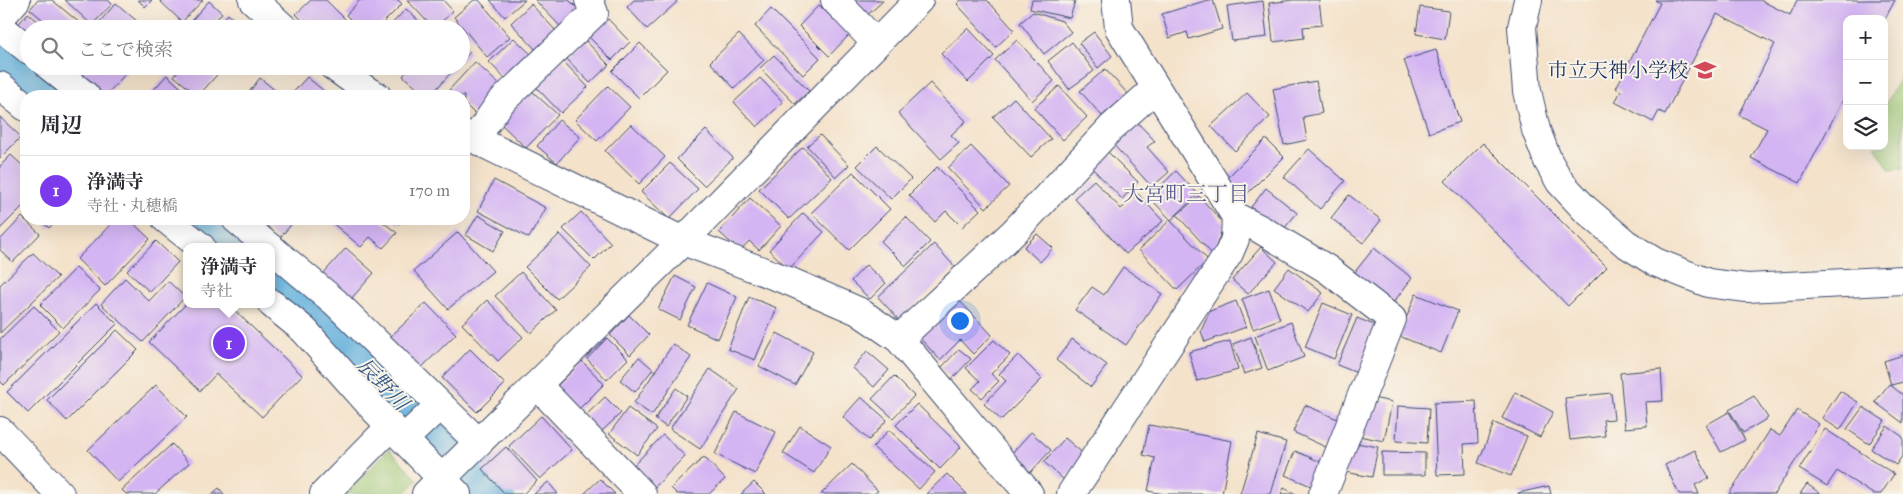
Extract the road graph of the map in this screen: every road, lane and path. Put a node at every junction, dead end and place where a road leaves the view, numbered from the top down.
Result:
1 (16, 0) edge
2 (253, 0) edge
3 (836, 0) edge
4 (919, 0) edge
5 (1116, 0) edge
6 (1528, 0) edge
7 (597, 4) edge
8 (0, 18) edge
9 (276, 20) edge
10 (0, 28) edge
11 (20, 43) edge
12 (876, 43) junction
13 (60, 75) edge
14 (345, 75) edge
15 (0, 86) edge
16 (1156, 88) junction
17 (79, 90) edge
18 (365, 90) edge
19 (20, 102) edge
20 (470, 135) edge
21 (470, 136) edge
22 (1236, 217) junction
23 (174, 225) edge
24 (243, 225) edge
25 (683, 240) junction
26 (196, 243) edge
27 (264, 243) edge
28 (275, 252) edge
29 (1903, 280) edge
30 (275, 306) edge
31 (899, 339) junction
32 (537, 385) junction
33 (436, 408) junction
34 (0, 431) edge
35 (403, 432) junction
36 (454, 472) edge
37 (60, 494) edge
38 (324, 494) edge
39 (642, 494) edge
40 (1029, 494) edge
41 (1070, 494) edge
42 (1323, 494) edge

1 - 8 street
2 - 9 street
3 - 12 street
4 - 12 street
5 - 16 street
6 - 29 street
7 - 20 street
10 - 11 street
12 - 25 street
13 - 17 street
14 - 18 street
15 - 19 street
16 - 22 street
16 - 31 street
21 - 25 street
22 - 41 street
22 - 42 street
23 - 26 street
24 - 27 street
25 - 31 street
25 - 32 street
28 - 33 street
30 - 35 street
31 - 40 street
32 - 36 street
32 - 39 street
33 - 35 street
33 - 36 street
34 - 37 street
35 - 36 street
35 - 38 street

